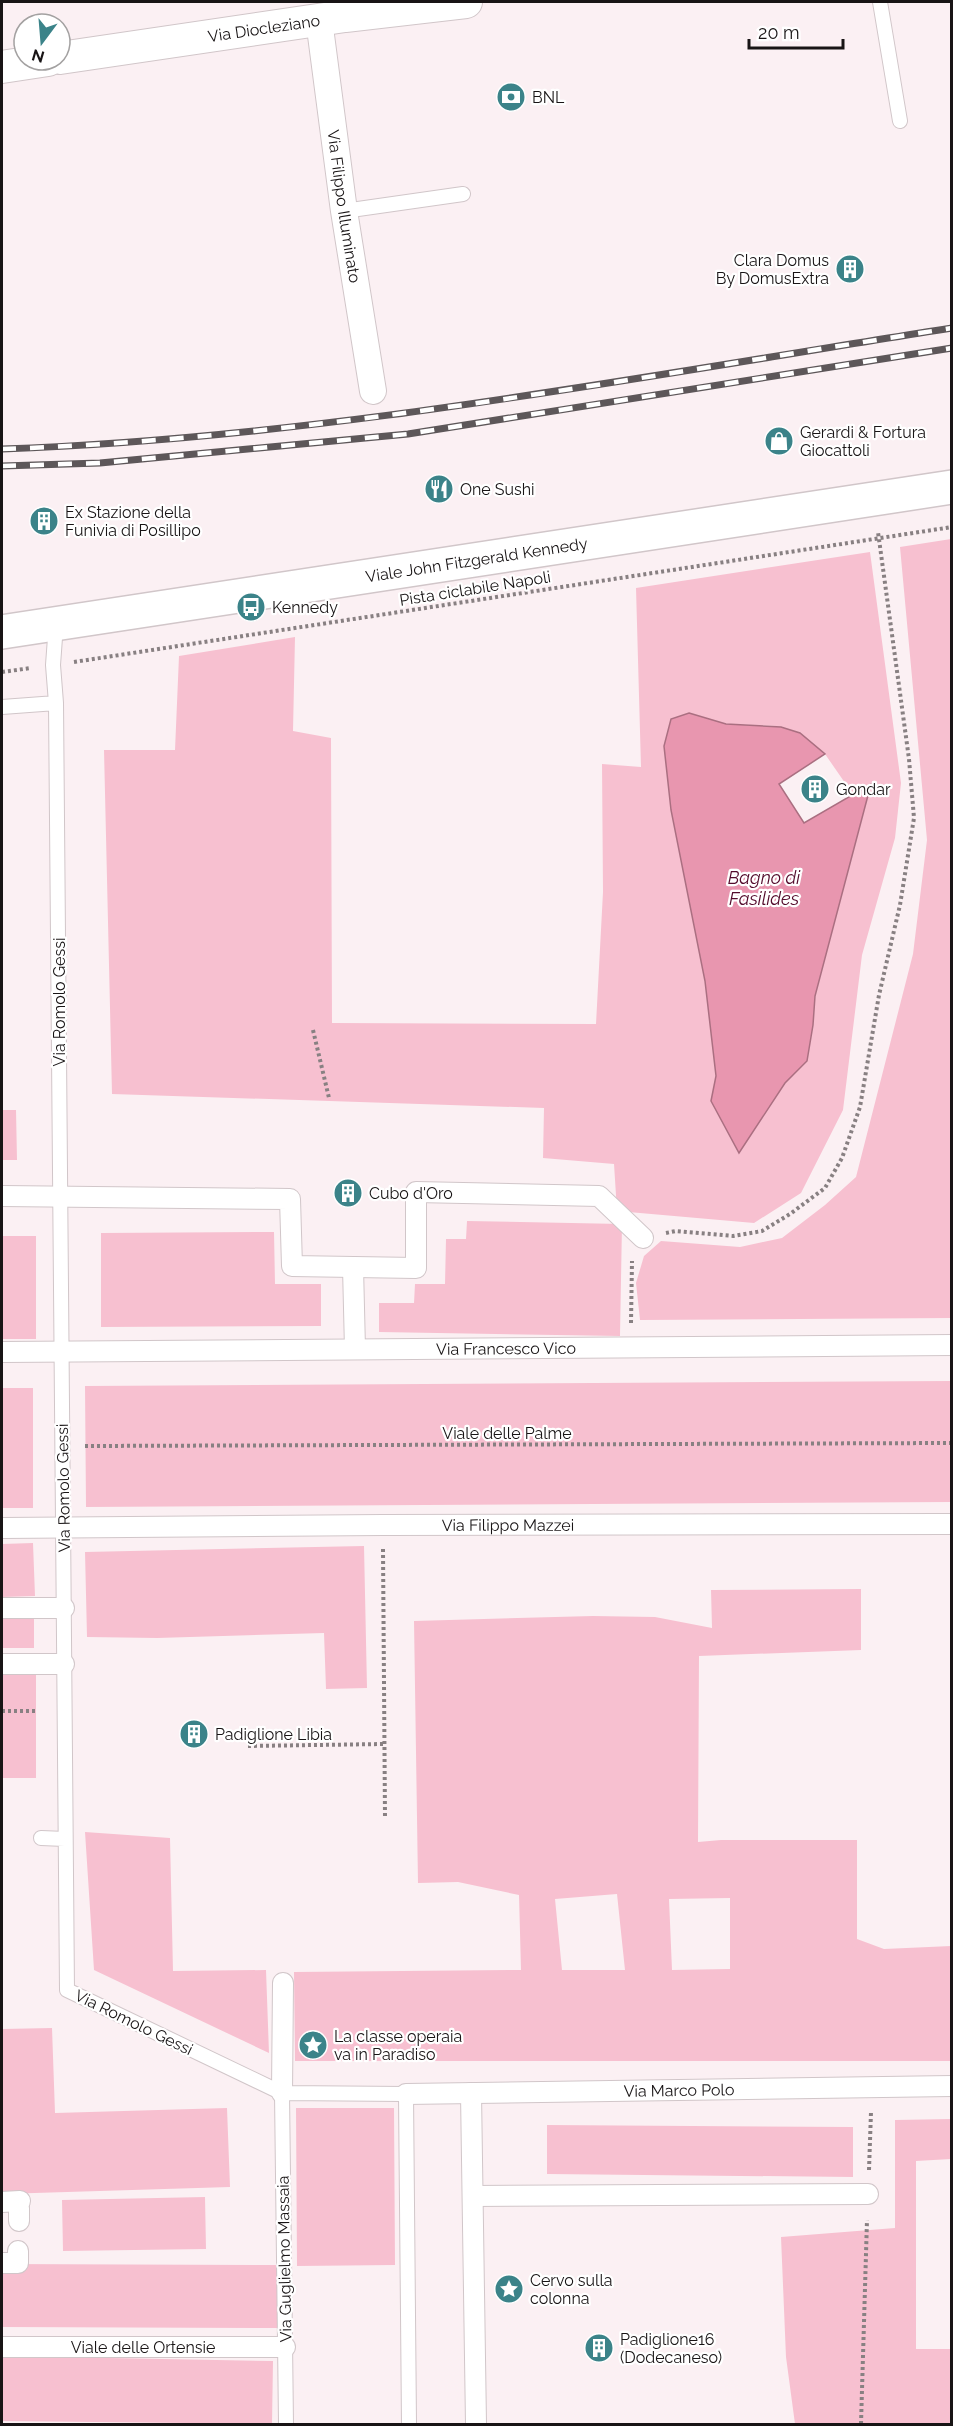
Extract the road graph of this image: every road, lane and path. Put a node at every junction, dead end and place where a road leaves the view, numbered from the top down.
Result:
1 (466, 2) edge
2 (880, 2) edge
3 (336, 13) edge
4 (72, 56) edge
5 (900, 122) dead end
6 (462, 194) dead end
7 (344, 211) junction
8 (373, 391) dead end
9 (951, 487) edge
10 (875, 497) junction
11 (951, 527) edge
12 (879, 539) junction
13 (56, 623) junction
14 (2, 632) edge
15 (53, 665) junction
16 (2, 672) edge
17 (56, 703) junction
18 (2, 707) edge
19 (313, 1030) dead end
20 (329, 1098) dead end
21 (2, 1196) edge
22 (60, 1196) junction
23 (643, 1238) junction
24 (353, 1267) junction
25 (951, 1345) edge
26 (632, 1347) junction
27 (355, 1349) junction
28 (2, 1352) edge
29 (62, 1352) junction
30 (951, 1443) edge
31 (62, 1446) junction
32 (951, 1524) edge
33 (383, 1525) junction
34 (2, 1528) edge
35 (63, 1528) junction
36 (2, 1608) edge
37 (64, 1608) junction
38 (2, 1664) edge
39 (64, 1664) junction
40 (2, 1711) edge
41 (36, 1711) dead end
42 (384, 1744) junction
43 (248, 1746) dead end
44 (385, 1817) dead end
45 (41, 1838) dead end
46 (65, 1839) junction
47 (283, 1983) dead end
48 (951, 2086) edge
49 (872, 2087) junction
50 (282, 2093) junction
51 (471, 2093) junction
52 (406, 2094) junction
53 (868, 2194) junction
54 (474, 2196) junction
55 (16, 2222) edge
56 (2, 2263) edge
57 (2, 2347) edge
58 (285, 2347) junction
59 (286, 2424) edge
60 (409, 2424) edge
61 (476, 2424) edge
62 (861, 2424) edge

1 - 3 street, Via Diocleziano
2 - 5 lane
3 - 4 street, Via Diocleziano
3 - 7 street, Via Filippo Illuminato
6 - 7 lane
7 - 8 street, Via Filippo Illuminato
9 - 10 main road, Viale John Fitzgerald Kennedy
10 - 12 path
10 - 13 main road, Viale John Fitzgerald Kennedy
11 - 12 path, Pista ciclabile Napoli
12 - 15 path, Pista ciclabile Napoli
12 - 23 path
13 - 14 main road, Viale John Fitzgerald Kennedy
13 - 15 lane, Via Romolo Gessi
15 - 16 path, Pista ciclabile Napoli
15 - 17 lane, Via Romolo Gessi
17 - 18 lane
17 - 22 lane, Via Romolo Gessi
19 - 20 path
21 - 22 street
22 - 24 street
22 - 29 lane, Via Romolo Gessi
23 - 24 street
23 - 26 path
24 - 27 street
25 - 26 street, Via Francesco Vico
26 - 27 street, Via Francesco Vico
27 - 29 street, Via Francesco Vico
28 - 29 street, Via Francesco Vico
29 - 31 lane, Via Romolo Gessi
30 - 31 path, Viale delle Palme
31 - 35 lane, Via Romolo Gessi
32 - 33 street, Via Filippo Mazzei
33 - 35 street, Via Filippo Mazzei
33 - 42 path
34 - 35 street, Via Filippo Mazzei
35 - 37 lane, Via Romolo Gessi
36 - 37 street
37 - 39 lane, Via Romolo Gessi
38 - 39 street
39 - 46 lane, Via Romolo Gessi
40 - 41 path
42 - 43 path
42 - 44 path
45 - 46 lane
46 - 50 lane, Via Romolo Gessi
47 - 50 street
48 - 49 street, Via Marco Polo
49 - 51 street, Via Marco Polo
49 - 53 path
50 - 52 lane, Via Romolo Gessi
50 - 58 lane, Via Guglielmo Massaia
51 - 52 street, Via Marco Polo
51 - 54 street
52 - 60 lane
53 - 54 street
53 - 62 path
54 - 61 street
55 - 56 street
57 - 58 street, Viale delle Ortensie
58 - 59 lane, Via Guglielmo Massaia

